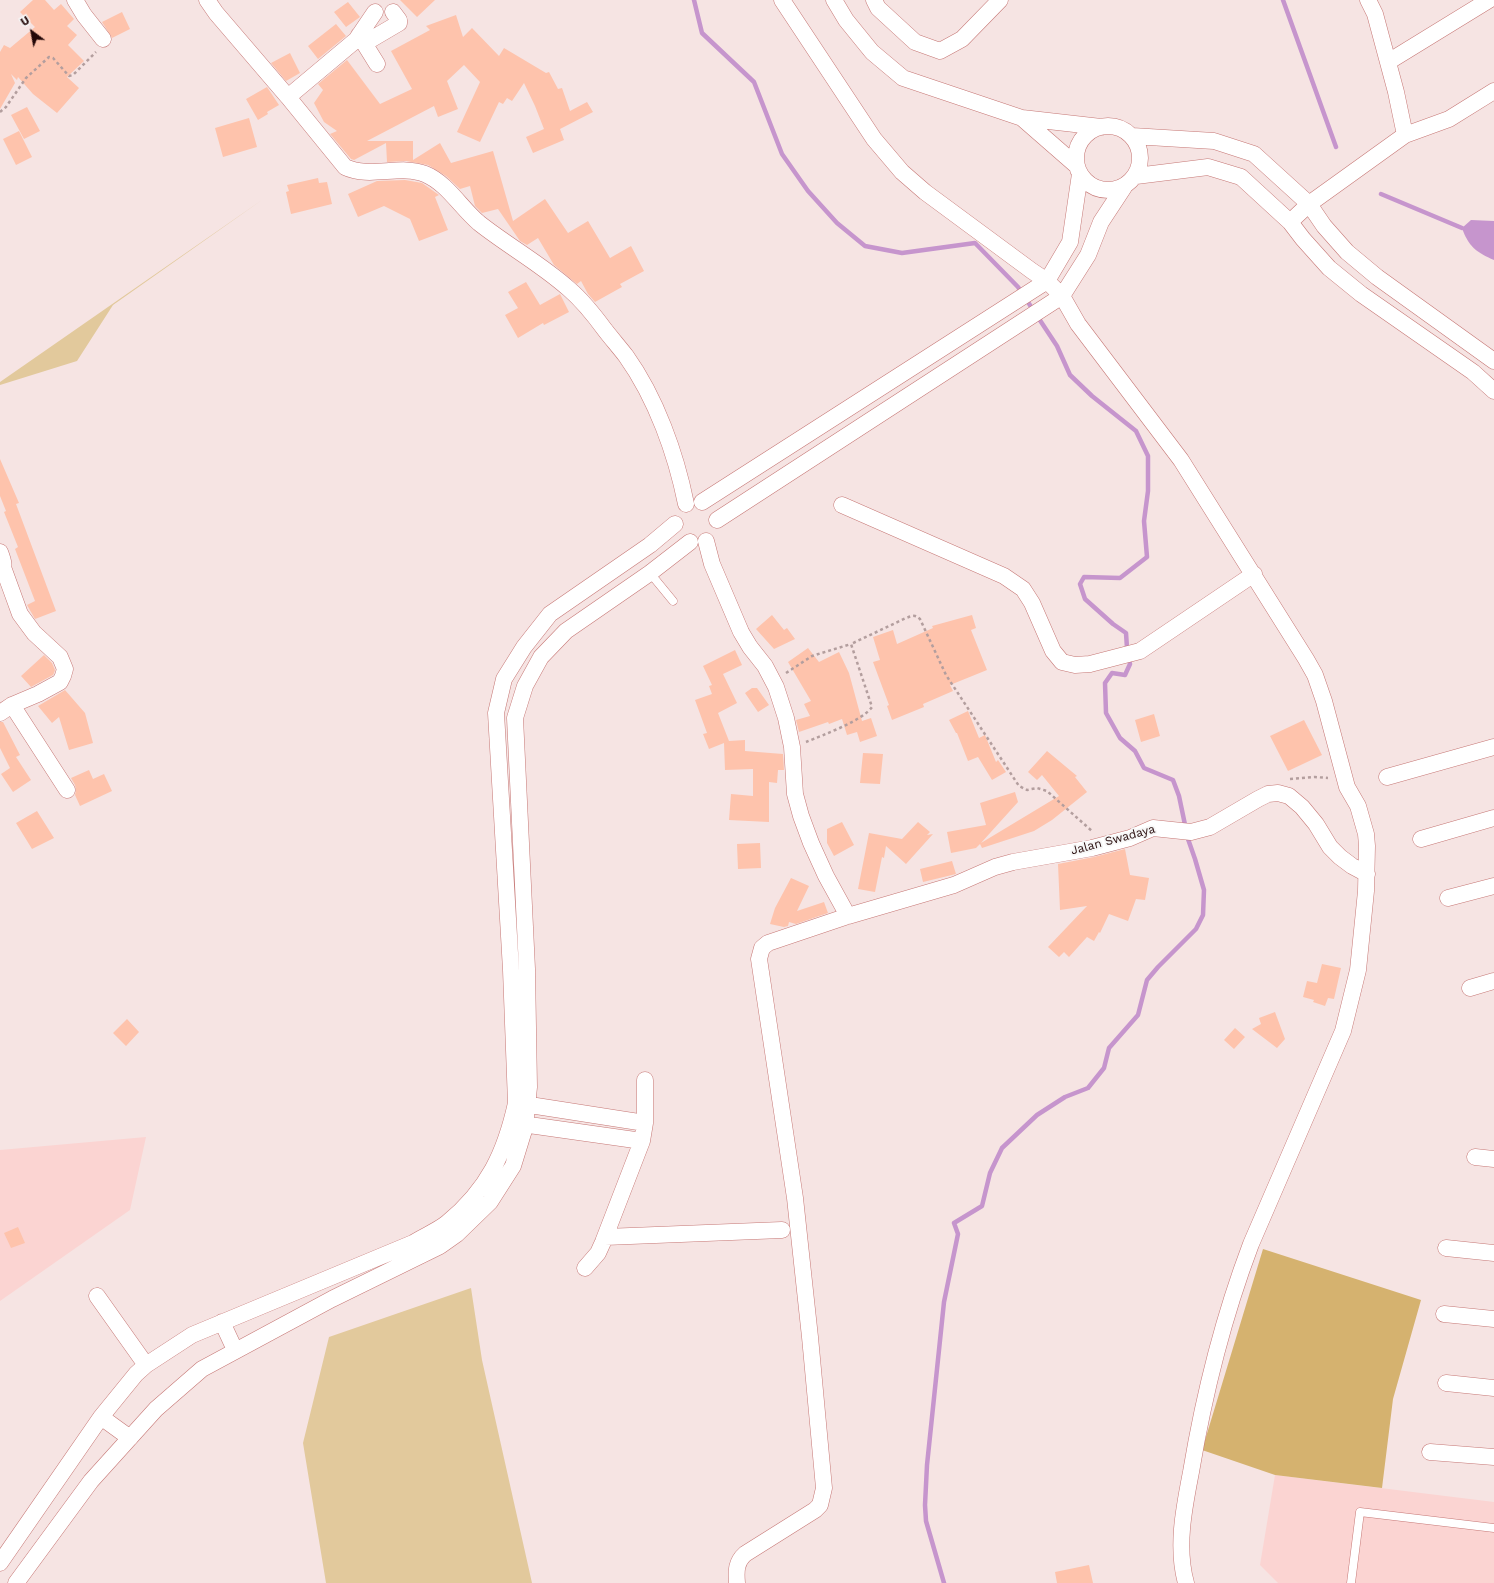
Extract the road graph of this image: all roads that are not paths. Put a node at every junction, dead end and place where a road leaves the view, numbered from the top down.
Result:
1 (75, 0) edge
2 (207, 0) edge
3 (782, 0) edge
4 (834, 0) edge
5 (874, 0) edge
6 (1000, 0) edge
7 (1368, 0) edge
8 (1489, 0) edge
9 (375, 12) dead end
10 (393, 12) dead end
11 (103, 39) road end
12 (362, 39) junction
13 (1388, 62) junction
14 (377, 64) dead end
15 (1494, 91) edge
16 (288, 97) junction
17 (1022, 118) junction
18 (1101, 127) junction
19 (1405, 135) junction
20 (1132, 136) junction
21 (1078, 170) junction
22 (1130, 181) junction
23 (1309, 204) junction
24 (1290, 222) junction
25 (1047, 281) junction
26 (1062, 296) junction
27 (1494, 361) edge
28 (1494, 391) edge
29 (702, 502) junction
30 (686, 504) junction
31 (842, 505) dead end
32 (717, 520) junction
33 (675, 524) junction
34 (706, 541) junction
35 (690, 542) junction
36 (0, 552) edge
37 (2, 572) edge
38 (650, 573) junction
39 (1254, 574) junction
40 (673, 601) dead end
41 (6, 709) edge
42 (1494, 747) edge
43 (1387, 777) dead end
44 (67, 790) dead end
45 (1494, 818) edge
46 (1421, 839) dead end
47 (1367, 874) junction
48 (1494, 886) edge
49 (1448, 898) dead end
50 (848, 916) junction
51 (527, 969) junction
52 (511, 970) junction
53 (1494, 981) edge
54 (1470, 988) dead end
55 (645, 1080) dead end
56 (521, 1104) junction
57 (518, 1123) junction
58 (645, 1123) junction
59 (642, 1141) junction
60 (1475, 1157) dead end
61 (1494, 1159) edge
62 (782, 1230) dead end
63 (605, 1237) junction
64 (1446, 1248) dead end
65 (1494, 1253) edge
66 (585, 1268) dead end
67 (97, 1296) dead end
68 (1444, 1314) dead end
69 (1494, 1319) edge
70 (222, 1322) junction
71 (235, 1350) junction
72 (146, 1364) junction
73 (1446, 1383) dead end
74 (1494, 1388) edge
75 (101, 1417) junction
76 (130, 1438) junction
77 (1430, 1452) dead end
78 (1494, 1457) edge
79 (1494, 1528) edge
80 (0, 1564) edge
81 (16, 1583) edge
82 (737, 1583) edge
83 (1186, 1583) edge
84 (1351, 1583) edge

1 - 11 street
2 - 16 street
3 - 25 street
4 - 17 street
5 - 6 street
7 - 13 street
8 - 13 street
9 - 12 street
10 - 12 street
12 - 14 street
12 - 16 street
13 - 19 street
15 - 19 street
16 - 30 street
17 - 18 street
17 - 21 street
18 - 20 street
18 - 21 street
19 - 23 street
20 - 22 street
20 - 23 street
21 - 22 street
21 - 25 street
22 - 24 street
22 - 26 street
23 - 24 street
23 - 27 street
24 - 28 street
25 - 26 street
25 - 29 street
26 - 32 street
26 - 39 street
29 - 30 street
29 - 32 street
30 - 33 street
31 - 39 street
32 - 34 street
33 - 35 street
33 - 52 street
34 - 35 street
34 - 50 street
35 - 38 street
36 - 37 street
37 - 41 street
38 - 40 lane
38 - 51 street
39 - 47 street
41 - 44 street
42 - 43 street
45 - 46 street
47 - 50 street, Jalan Swadaya
47 - 83 street
48 - 49 street
50 - 82 street, Jalan Swadaya
51 - 52 lane
51 - 56 street
52 - 56 street
53 - 54 street
55 - 58 street
56 - 57 street
56 - 58 street
57 - 59 street
57 - 70 street
57 - 71 street
58 - 59 street
59 - 63 street
60 - 61 street
62 - 63 street
63 - 66 street
64 - 65 street
67 - 72 street
68 - 69 street
70 - 71 street
70 - 72 street
71 - 76 street
72 - 75 street
73 - 74 street
75 - 76 street
75 - 80 street
76 - 81 street
77 - 78 street
79 - 84 lane

